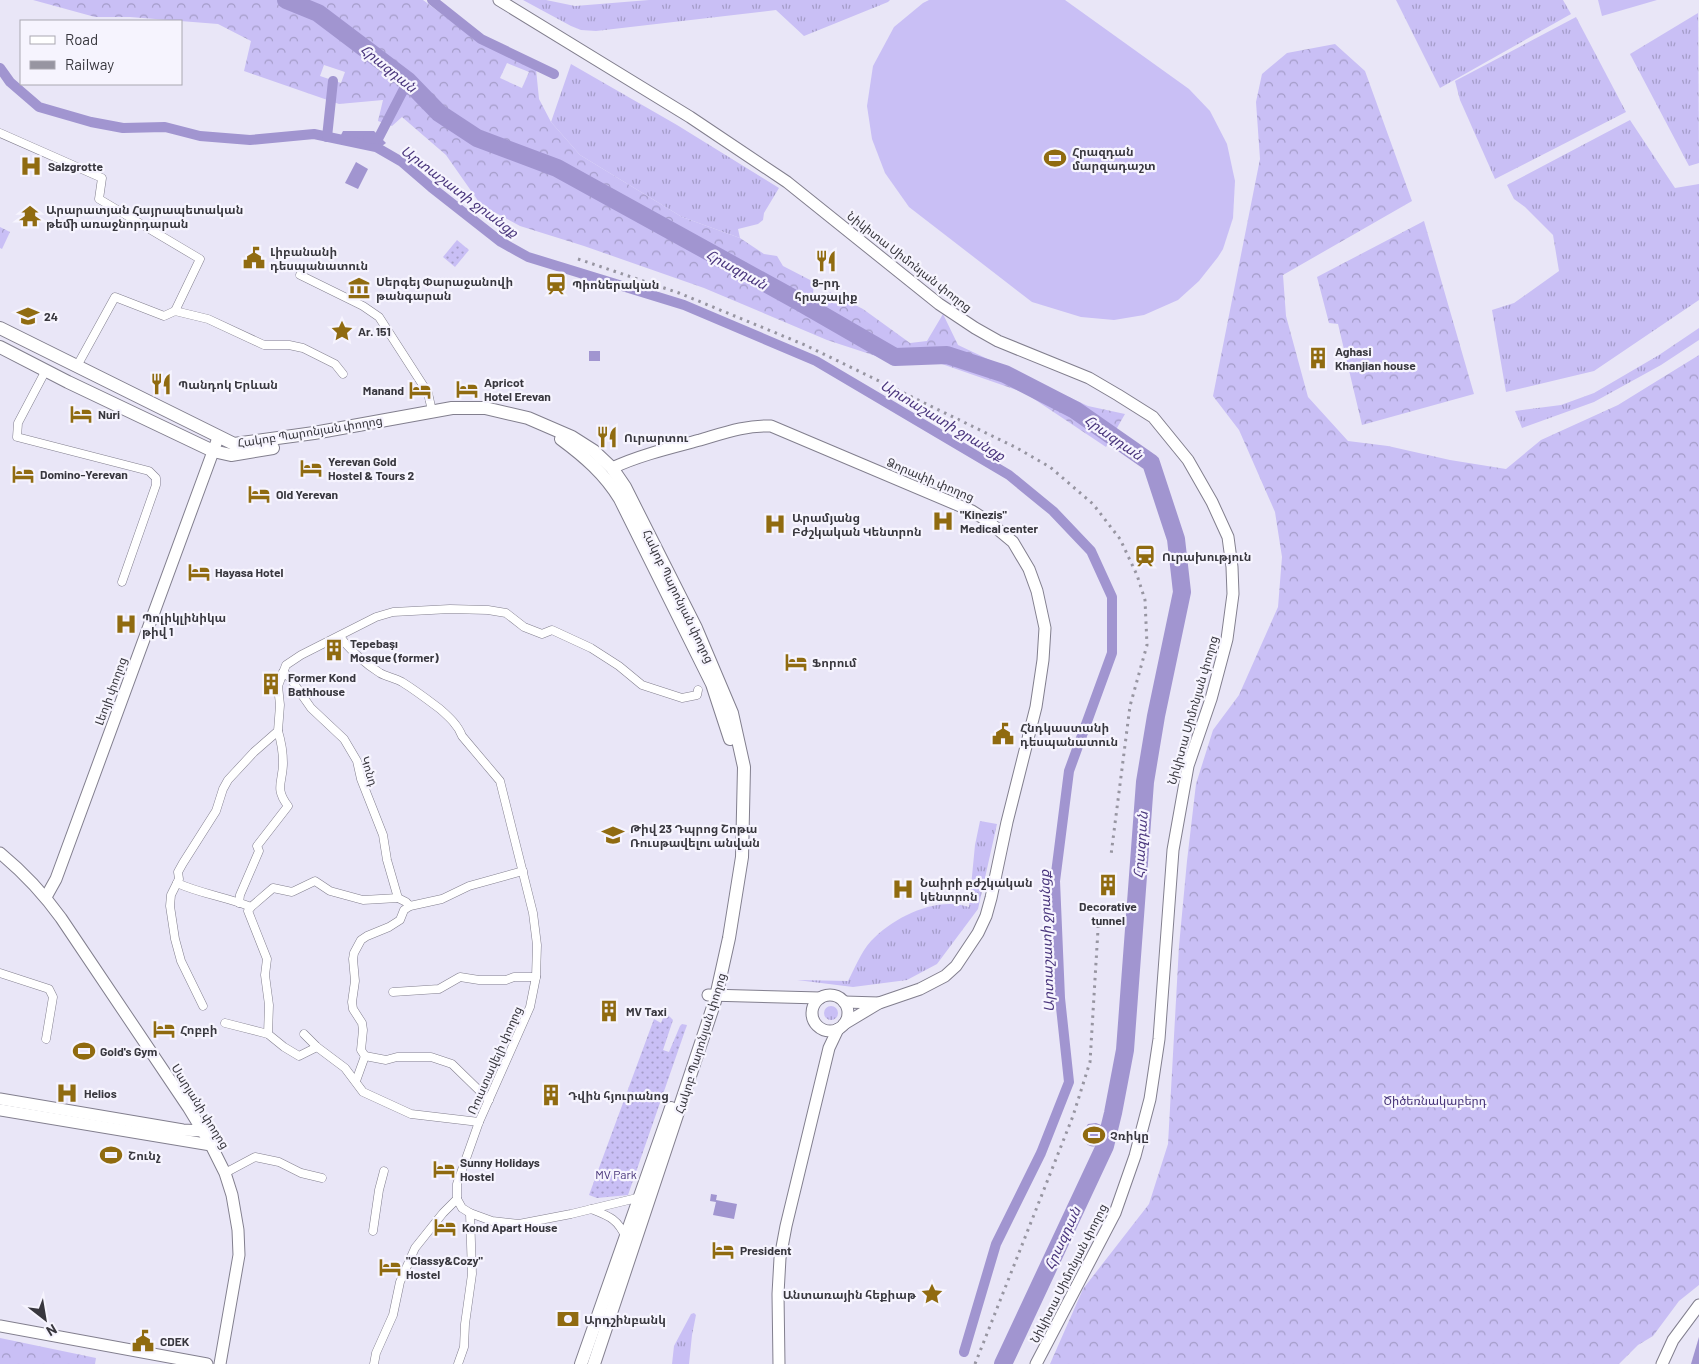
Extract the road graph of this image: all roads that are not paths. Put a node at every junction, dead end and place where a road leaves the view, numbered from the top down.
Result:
1 (499, 0) edge
2 (0, 133) edge
3 (300, 275) dead end
4 (175, 311) junction
5 (0, 328) edge
6 (0, 347) edge
7 (77, 366) junction
8 (46, 370) junction
9 (343, 374) dead end
10 (432, 411) junction
11 (218, 438) junction
12 (213, 451) junction
13 (612, 468) junction
14 (122, 582) dead end
15 (340, 636) junction
16 (283, 672) junction
17 (698, 690) dead end
18 (278, 731) junction
19 (0, 853) edge
20 (523, 871) junction
21 (177, 883) junction
22 (46, 897) junction
23 (398, 898) junction
24 (239, 902) junction
25 (410, 906) junction
26 (251, 907) junction
27 (0, 973) edge
28 (536, 977) junction
29 (393, 992) dead end
30 (711, 998) junction
31 (820, 998) junction
32 (844, 1002) junction
33 (879, 1003) junction
34 (203, 1006) dead end
35 (812, 1017) junction
36 (225, 1022) dead end
37 (841, 1027) junction
38 (824, 1030) junction
39 (268, 1034) junction
40 (304, 1034) dead end
41 (46, 1039) dead end
42 (317, 1048) junction
43 (829, 1048) junction
44 (365, 1056) junction
45 (356, 1081) junction
46 (0, 1099) edge
47 (489, 1100) junction
48 (0, 1110) edge
49 (479, 1122) junction
50 (203, 1131) junction
51 (211, 1145) junction
52 (384, 1170) dead end
53 (225, 1173) junction
54 (322, 1178) dead end
55 (645, 1198) junction
56 (457, 1199) junction
57 (591, 1209) junction
58 (470, 1213) junction
59 (373, 1231) dead end
60 (626, 1238) junction
61 (1699, 1305) edge
62 (0, 1326) edge
63 (207, 1364) edge
64 (220, 1364) edge
65 (374, 1364) edge
66 (458, 1364) edge
67 (581, 1364) edge
68 (594, 1364) edge
69 (779, 1364) edge
70 (1036, 1364) edge
71 (1662, 1364) edge

1 - 70 street, Նիկիտա Սիմոնյան փողոց
2 - 4 street
3 - 10 street
4 - 7 street
4 - 9 street
5 - 7 main road, Հակոբ Պարոնյան փողոց
6 - 8 main road, Հակոբ Պարոնյան փողոց
7 - 11 main road, Հակոբ Պարոնյան փողոց
8 - 12 main road, Հակոբ Պարոնյան փողոց
8 - 14 street
10 - 11 main road, Հակոբ Պարոնյան փողոց
10 - 13 main road, Հակոբ Պարոնյան փողոց
11 - 12 street, Լեոյի փողոց
12 - 22 street, Լեոյի փողոց
12 - 30 main road, Հակոբ Պարոնյան փողոց
13 - 30 main road, Հակոբ Պարոնյան փողոց
13 - 33 street, Ձորափի փողոց
15 - 16 street
15 - 17 street
15 - 20 street, Ռուստավելի փողոց
16 - 18 street
16 - 23 street, Կոնդ
18 - 21 street
18 - 24 street
19 - 22 street, Սարյանի փողոց
20 - 25 street
20 - 28 street, Ռուստավելի փողոց
21 - 24 street
21 - 34 street
22 - 50 street, Սարյանի փողոց
23 - 25 street
23 - 26 street
24 - 26 street
25 - 44 street
26 - 39 street
27 - 41 street
28 - 29 street
28 - 47 street, Ռուստավելի փողոց
30 - 31 street
30 - 35 street
30 - 55 main road, Հակոբ Պարոնյան փողոց
30 - 55 main road, Հակոբ Պարոնյան փողոց
31 - 32 street
31 - 35 street
32 - 33 street
32 - 37 street
33 - 37 street
35 - 38 street
36 - 39 street
37 - 38 street
37 - 43 street
38 - 43 street
39 - 42 street
40 - 42 street
42 - 45 street
43 - 69 street
44 - 45 street
44 - 47 street
45 - 49 street
46 - 50 street
47 - 49 street, Ռուստավելի փողոց
48 - 51 street
49 - 56 street, Ռուստավելի փողոց
50 - 51 street, Սարյանի փողոց
51 - 53 street, Սարյանի փողոց
52 - 59 street
53 - 54 street
53 - 64 street, Սարյանի փողոց
55 - 57 street
55 - 60 main road, Հակոբ Պարոնյան փողոց
55 - 68 main road, Հակոբ Պարոնյան փողոց
56 - 58 street
56 - 65 street
57 - 58 street
57 - 60 street
58 - 66 street
60 - 67 main road, Հակոբ Պարոնյան փողոց
61 - 71 street
62 - 63 street

